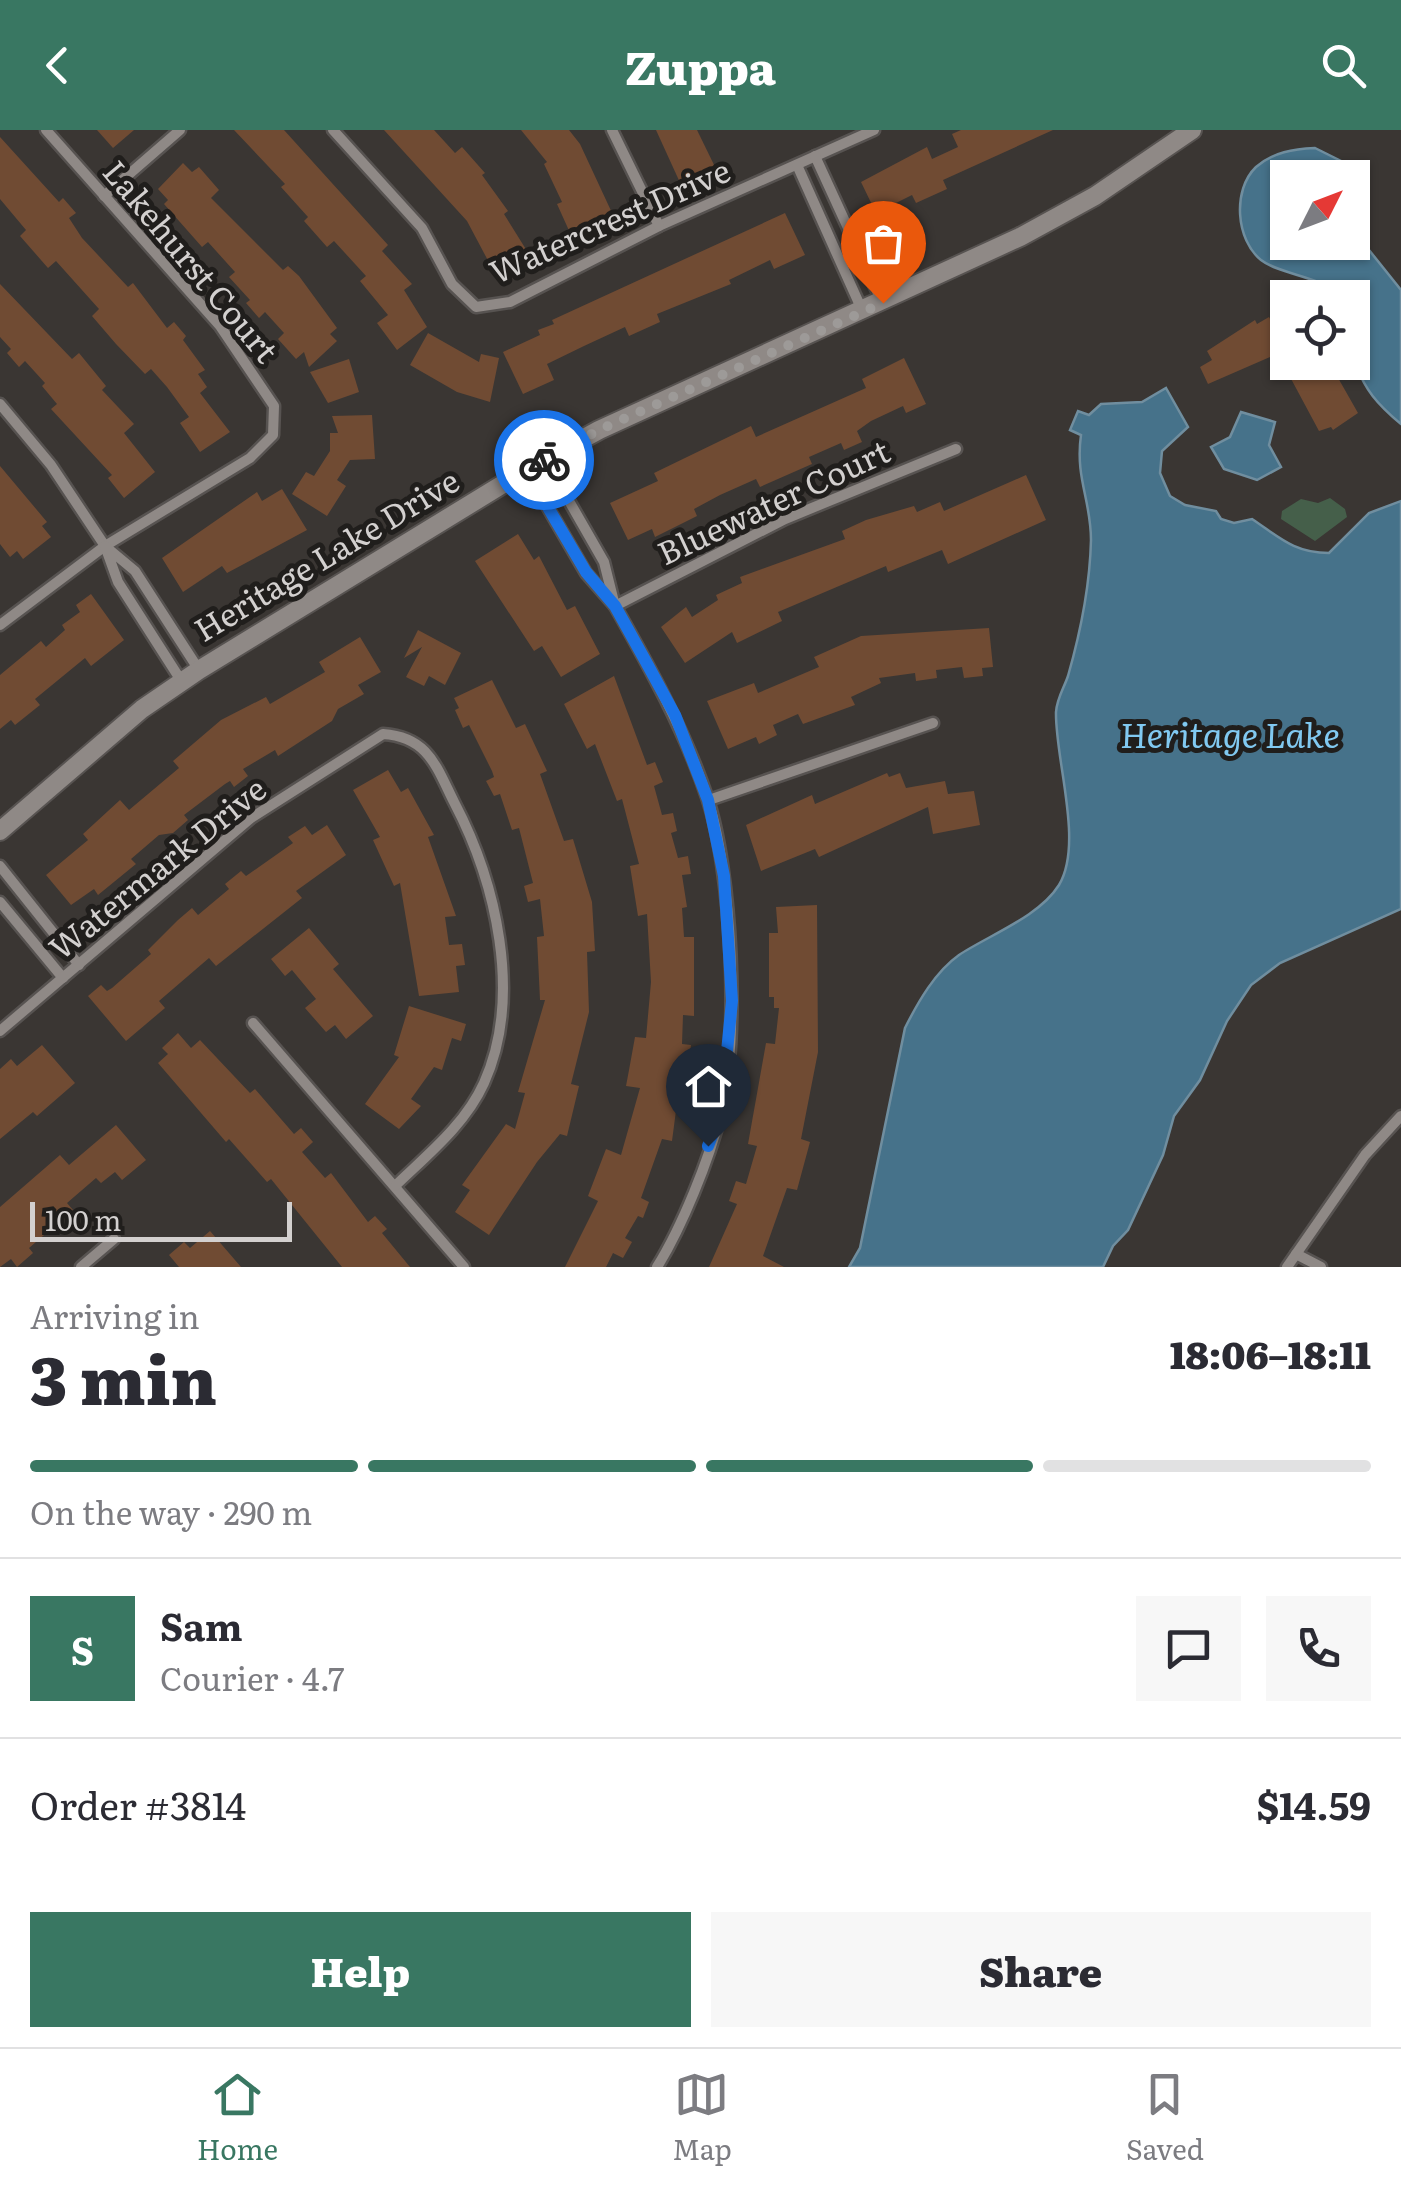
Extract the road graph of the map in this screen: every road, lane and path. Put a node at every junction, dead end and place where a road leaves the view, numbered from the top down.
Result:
1 (46, 130) edge
2 (180, 130) edge
3 (333, 130) edge
4 (612, 130) edge
5 (874, 130) edge
6 (1192, 130) edge
7 (816, 156) junction
8 (797, 165) junction
9 (104, 196) junction
10 (659, 226) junction
11 (883, 303) junction
12 (864, 312) junction
13 (0, 404) edge
14 (956, 450) dead end
15 (545, 459) junction
16 (526, 470) junction
17 (105, 546) junction
18 (615, 606) junction
19 (0, 625) edge
20 (198, 670) junction
21 (182, 682) junction
22 (933, 722) dead end
23 (708, 800) junction
24 (0, 831) edge
25 (0, 866) edge
26 (0, 902) edge
27 (79, 964) junction
28 (63, 978) junction
29 (253, 1023) dead end
30 (0, 1031) edge
31 (1401, 1116) edge
32 (394, 1186) junction
33 (114, 1239) dead end
34 (1296, 1254) junction
35 (81, 1267) edge
36 (464, 1267) edge
37 (656, 1267) edge
38 (1287, 1267) edge
39 (1321, 1267) edge

1 - 9 street, Lakehurst Court
2 - 9 street
3 - 10 street, Watercrest Drive
4 - 10 street
5 - 7 street, Watercrest Drive
6 - 11 street, Heritage Lake Drive
7 - 8 street, Watercrest Drive
7 - 11 street
8 - 10 street, Watercrest Drive
8 - 12 street
9 - 17 street, Lakehurst Court
11 - 12 street, Heritage Lake Drive
12 - 15 street, Heritage Lake Drive
13 - 17 street
14 - 18 street, Bluewater Court
15 - 16 street, Heritage Lake Drive
15 - 18 street
16 - 18 street
16 - 20 street, Heritage Lake Drive
17 - 19 street
17 - 20 street
17 - 21 street
18 - 23 street
20 - 21 street, Heritage Lake Drive
21 - 24 street, Heritage Lake Drive
22 - 23 street
23 - 37 street
25 - 27 street
26 - 28 street
27 - 28 street, Watermark Drive
27 - 32 street, Watermark Drive
28 - 30 street, Watermark Drive
29 - 32 street
31 - 34 street
32 - 36 street
33 - 35 street
34 - 38 street
34 - 39 street

